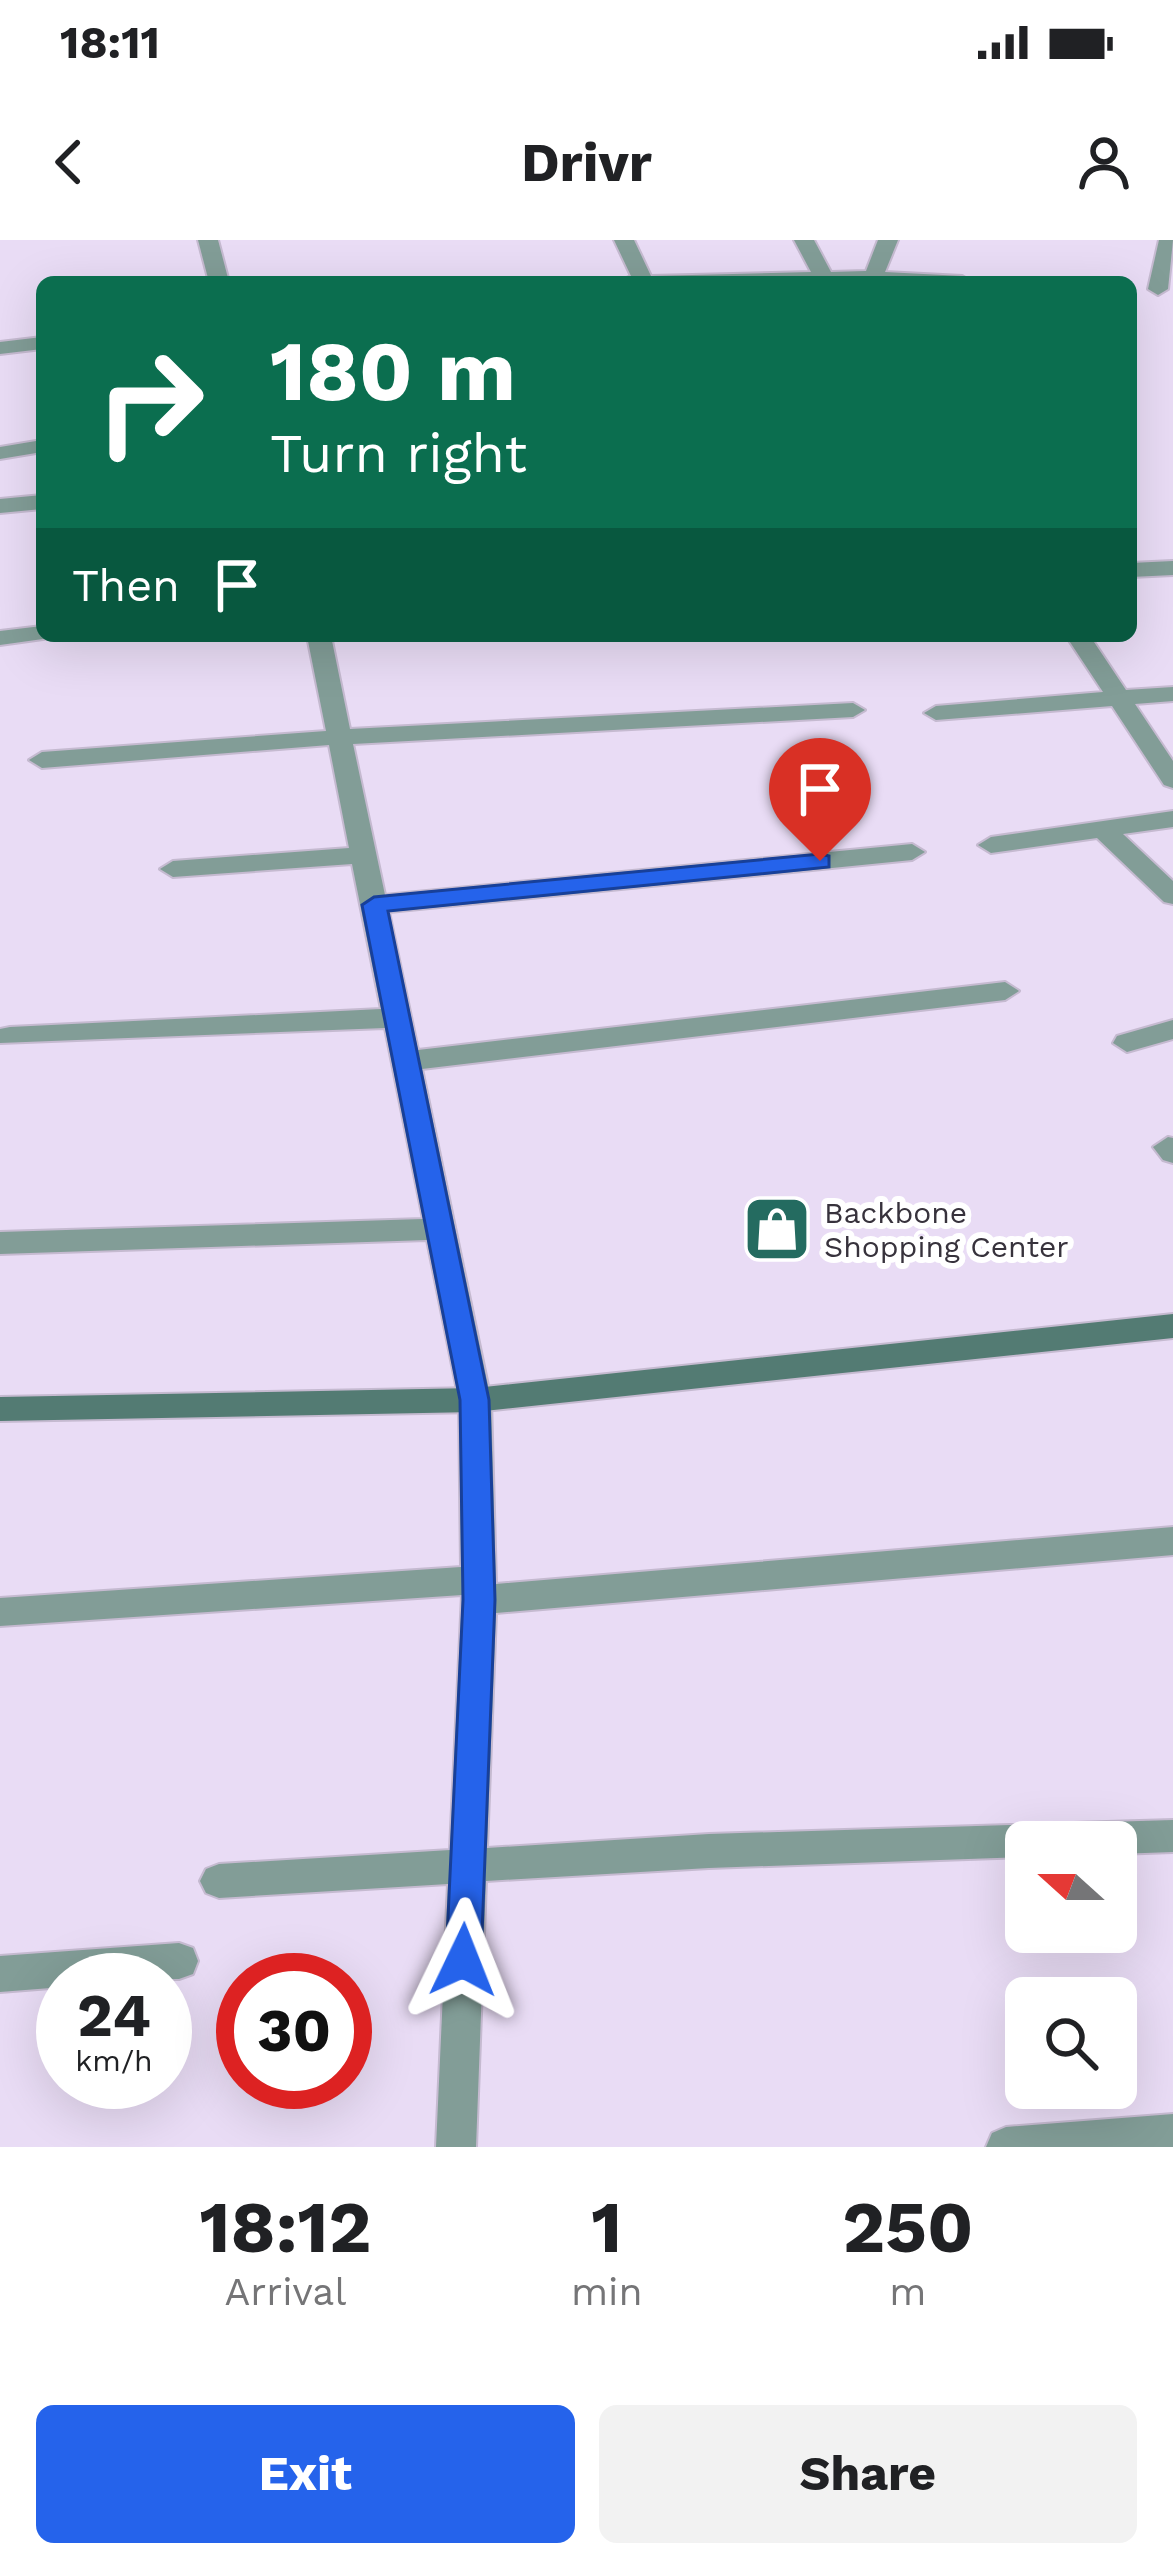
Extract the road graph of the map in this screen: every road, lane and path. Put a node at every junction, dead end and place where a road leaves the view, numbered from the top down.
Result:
1 (208, 240) edge
2 (624, 240) edge
3 (804, 240) edge
4 (888, 240) edge
5 (1169, 240) edge
6 (218, 276) edge
7 (634, 276) edge
8 (823, 276) edge
9 (871, 276) edge
10 (1165, 289) edge
11 (36, 344) edge
12 (0, 348) edge
13 (36, 447) edge
14 (0, 453) edge
15 (36, 503) edge
16 (0, 506) edge
17 (1173, 568) edge
18 (1137, 570) edge
19 (36, 635) edge
20 (0, 638) edge
21 (320, 642) edge
22 (1082, 642) edge
23 (1173, 694) edge
24 (1122, 700) junction
25 (853, 710) dead end
26 (936, 713) dead end
27 (340, 737) junction
28 (42, 760) dead end
29 (1173, 780) edge
30 (1173, 819) edge
31 (1105, 831) junction
32 (991, 845) dead end
33 (912, 853) dead end
34 (364, 855) junction
35 (172, 869) dead end
36 (1173, 896) edge
37 (374, 905) junction
38 (1005, 991) dead end
39 (398, 1018) junction
40 (1173, 1029) edge
41 (10, 1036) dead end
42 (1127, 1043) dead end
43 (406, 1061) junction
44 (440, 1228) junction
45 (0, 1243) edge
46 (1173, 1326) edge
47 (475, 1400) junction
48 (0, 1409) edge
49 (1173, 1541) edge
50 (478, 1590) junction
51 (0, 1612) edge
52 (1173, 1836) edge
53 (467, 1867) junction
54 (219, 1881) dead end
55 (36, 1971) edge
56 (0, 1974) edge
57 (1173, 2134) edge
58 (456, 2147) edge
59 (1006, 2147) edge

1 - 6 street
2 - 7 street
3 - 8 street
4 - 9 street
5 - 10 street
11 - 12 street
13 - 14 street
15 - 16 street
17 - 18 street
19 - 20 street
21 - 27 street
22 - 24 street
23 - 24 street
24 - 26 street
24 - 29 street
25 - 27 street
27 - 28 street
27 - 34 street
30 - 31 street
31 - 32 street
31 - 36 street
33 - 37 street
34 - 35 street
34 - 37 street
37 - 39 street
38 - 43 street
39 - 41 street
39 - 43 street
40 - 42 street
43 - 44 street
44 - 45 street
44 - 47 street
46 - 47 main road
47 - 48 main road
47 - 50 street
49 - 50 street
50 - 51 street
50 - 53 street
52 - 53 street
53 - 54 street
53 - 58 street
55 - 56 street
57 - 59 street

